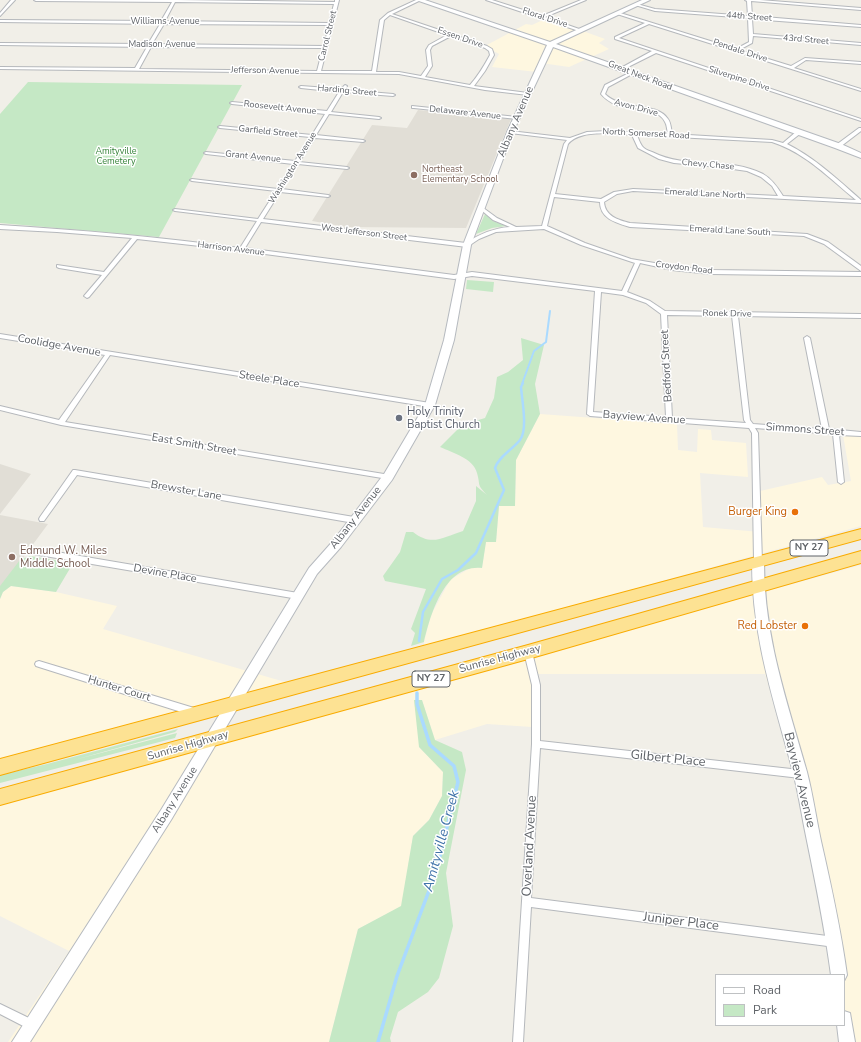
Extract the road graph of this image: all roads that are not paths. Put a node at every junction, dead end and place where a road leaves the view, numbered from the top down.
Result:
1 (13, 0) edge
2 (36, 0) edge
3 (66, 0) edge
4 (121, 0) edge
5 (419, 0) edge
6 (488, 0) edge
7 (584, 0) edge
8 (647, 0) edge
9 (748, 0) edge
10 (175, 1) edge
11 (228, 1) edge
12 (282, 1) edge
13 (336, 1) edge
14 (637, 4) junction
15 (861, 9) edge
16 (618, 13) junction
17 (389, 14) junction
18 (0, 15) edge
19 (543, 17) junction
20 (749, 17) junction
21 (0, 21) edge
22 (162, 22) junction
23 (648, 23) junction
24 (331, 24) junction
25 (861, 26) edge
26 (580, 30) junction
27 (450, 35) junction
28 (750, 35) junction
29 (0, 44) edge
30 (551, 44) junction
31 (861, 44) edge
32 (150, 45) junction
33 (325, 47) junction
34 (737, 50) junction
35 (656, 51) junction
36 (861, 63) edge
37 (0, 68) edge
38 (791, 68) junction
39 (621, 69) junction
40 (136, 70) junction
41 (319, 72) junction
42 (374, 72) junction
43 (632, 73) junction
44 (423, 76) junction
45 (471, 86) junction
46 (301, 87) dead end
47 (343, 88) junction
48 (861, 90) edge
49 (528, 94) junction
50 (393, 95) dead end
51 (232, 103) dead end
52 (414, 107) dead end
53 (328, 112) junction
54 (379, 118) dead end
55 (517, 118) junction
56 (861, 120) edge
57 (220, 127) dead end
58 (861, 129) edge
59 (510, 132) junction
60 (799, 132) junction
61 (634, 134) junction
62 (670, 135) junction
63 (313, 136) junction
64 (570, 139) junction
65 (363, 142) dead end
66 (784, 144) junction
67 (838, 146) junction
68 (206, 152) dead end
69 (861, 156) edge
70 (297, 162) junction
71 (347, 168) dead end
72 (192, 180) dead end
73 (279, 190) junction
74 (552, 195) junction
75 (328, 196) dead end
76 (782, 198) junction
77 (602, 201) junction
78 (861, 202) edge
79 (482, 208) junction
80 (175, 210) dead end
81 (260, 220) junction
82 (0, 227) edge
83 (544, 227) junction
84 (514, 228) junction
85 (136, 238) junction
86 (467, 245) junction
87 (241, 250) junction
88 (638, 262) junction
89 (59, 266) dead end
90 (861, 269) edge
91 (106, 274) junction
92 (861, 274) edge
93 (462, 275) junction
94 (598, 289) junction
95 (624, 292) junction
96 (87, 296) dead end
97 (664, 313) junction
98 (734, 314) junction
99 (861, 316) edge
100 (0, 336) edge
101 (807, 338) dead end
102 (108, 354) junction
103 (430, 405) junction
104 (0, 408) edge
105 (669, 420) junction
106 (61, 423) junction
107 (750, 426) junction
108 (826, 431) junction
109 (836, 432) junction
110 (861, 434) edge
111 (388, 478) junction
112 (841, 482) dead end
113 (42, 520) dead end
114 (354, 520) junction
115 (861, 534) edge
116 (33, 552) dead end
117 (861, 557) edge
118 (758, 562) junction
119 (757, 586) junction
120 (298, 596) junction
121 (528, 652) junction
122 (39, 664) dead end
123 (233, 704) junction
124 (200, 714) junction
125 (213, 738) junction
126 (536, 744) junction
127 (0, 767) edge
128 (800, 774) junction
129 (0, 797) edge
130 (527, 902) junction
131 (835, 942) junction
132 (839, 974) edge
133 (0, 1009) edge
134 (31, 1025) junction
135 (845, 1026) edge
136 (20, 1042) edge
137 (518, 1042) edge
138 (846, 1042) edge

1 - 18 street
2 - 3 street
3 - 4 street
4 - 10 street
5 - 17 street
5 - 30 street, Great Neck Road
6 - 19 street, Floral Drive
7 - 19 street
8 - 14 street
9 - 15 street
9 - 20 street
10 - 11 street
10 - 22 street
11 - 12 street
12 - 13 street
13 - 24 street, Carrol Street
14 - 16 street
14 - 20 street, 44th Street
16 - 23 street, Pendale Drive
16 - 26 street
17 - 27 street, Essen Drive
17 - 42 street
19 - 26 street, Floral Drive
20 - 25 street, 44th Street
20 - 28 street
21 - 22 street, Williams Avenue
22 - 24 street, Williams Avenue
22 - 32 street
23 - 34 street, Pendale Drive
23 - 35 street, Silverpine Drive
24 - 33 street, Carrol Street
26 - 30 street
27 - 44 street
27 - 45 street, Essen Drive
28 - 31 street, 43rd Street
28 - 34 street
29 - 32 street, Madison Avenue
30 - 39 street, Great Neck Road
30 - 49 street, Albany Avenue
32 - 33 street, Madison Avenue
32 - 40 street
33 - 41 street, Carrol Street
34 - 38 street, Pendale Drive
35 - 39 street
35 - 56 street, Silverpine Drive
36 - 38 street
37 - 40 street, Jefferson Avenue
38 - 48 street, Pendale Drive
39 - 43 street, Great Neck Road
40 - 41 street, Jefferson Avenue
41 - 42 street, Jefferson Avenue
42 - 44 street, Jefferson Avenue
43 - 60 street, Great Neck Road
43 - 62 street, Avon Drive
44 - 45 street, Jefferson Avenue
45 - 49 street, Jefferson Avenue
46 - 47 street, Harding Street
47 - 50 street, Harding Street
47 - 53 street, Washington Avenue
49 - 55 street, Albany Avenue
51 - 53 street, Roosevelt Avenue
52 - 55 street, Delaware Avenue
53 - 54 street, Roosevelt Avenue
53 - 63 street, Washington Avenue
55 - 59 street, Albany Avenue
57 - 63 street, Garfield Street
58 - 67 street
59 - 64 street, North Somerset Road
59 - 79 street, Albany Avenue
60 - 66 street
60 - 67 street, Great Neck Road
61 - 62 street, North Somerset Road
61 - 64 street, North Somerset Road
61 - 76 street, Chevy Chase
62 - 66 street, North Somerset Road
63 - 65 street, Garfield Street
63 - 70 street, Washington Avenue
64 - 74 street
66 - 78 street, North Somerset Road
67 - 69 street, Great Neck Road
68 - 70 street, Grant Avenue
70 - 71 street, Grant Avenue
70 - 73 street, Washington Avenue
72 - 73 street
73 - 75 street
73 - 81 street, Washington Avenue
74 - 77 street
74 - 83 street
76 - 77 street, Emerald Lane North
76 - 78 street, Emerald Lane North
77 - 90 street, Emerald Lane South
79 - 84 street, Croydon Road
79 - 86 street, Albany Avenue
80 - 81 street
81 - 86 street, West Jefferson Street
81 - 87 street, Washington Avenue
82 - 85 street, Harrison Avenue
83 - 84 street, Croydon Road
83 - 88 street, Croydon Road
84 - 86 street, Croydon Road
85 - 87 street, Harrison Avenue
85 - 91 street
86 - 93 street, Albany Avenue
87 - 93 street, Harrison Avenue
88 - 92 street, Croydon Road
88 - 95 street
89 - 91 street
91 - 96 street
93 - 94 street
93 - 103 street, Albany Avenue
94 - 95 street
94 - 105 street, Bayview Avenue
95 - 97 street
97 - 98 street, Ronek Drive
97 - 105 street, Bedford Street
98 - 99 street, Ronek Drive
98 - 107 street
100 - 102 street, Coolidge Avenue
101 - 108 street
102 - 103 street, Steele Place
102 - 106 street, Coolidge Avenue
103 - 111 street, Albany Avenue
104 - 106 street, East Smith Street
105 - 107 street, Bayview Avenue
106 - 111 street, East Smith Street
107 - 108 street, Simmons Street
107 - 118 street
108 - 109 street, Simmons Street
109 - 110 street, Simmons Street
109 - 112 street
111 - 114 street, Albany Avenue
113 - 114 street, Brewster Lane
114 - 120 street, Albany Avenue
115 - 118 highway, NY 27
116 - 120 street, Devine Place
117 - 119 highway, Sunrise Highway / NY 27
118 - 119 street, Bayview Avenue
118 - 123 highway, NY 27
119 - 121 highway, Sunrise Highway / NY 27
119 - 128 street, Bayview Avenue
120 - 123 street, Albany Avenue
121 - 125 highway, Sunrise Highway / NY 27
121 - 126 street, Overland Avenue
122 - 124 street, Hunter Court
123 - 124 highway, NY 27
123 - 125 street, Albany Avenue
124 - 127 highway, NY 27
125 - 129 highway, Sunrise Highway / NY 27
125 - 134 street, Albany Avenue
126 - 128 street, Gilbert Place
126 - 130 street, Overland Avenue
128 - 131 street, Bayview Avenue
130 - 131 street, Juniper Place
130 - 137 street, Overland Avenue
131 - 132 street, Bayview Avenue
133 - 134 street
134 - 136 street, Albany Avenue
135 - 138 street

